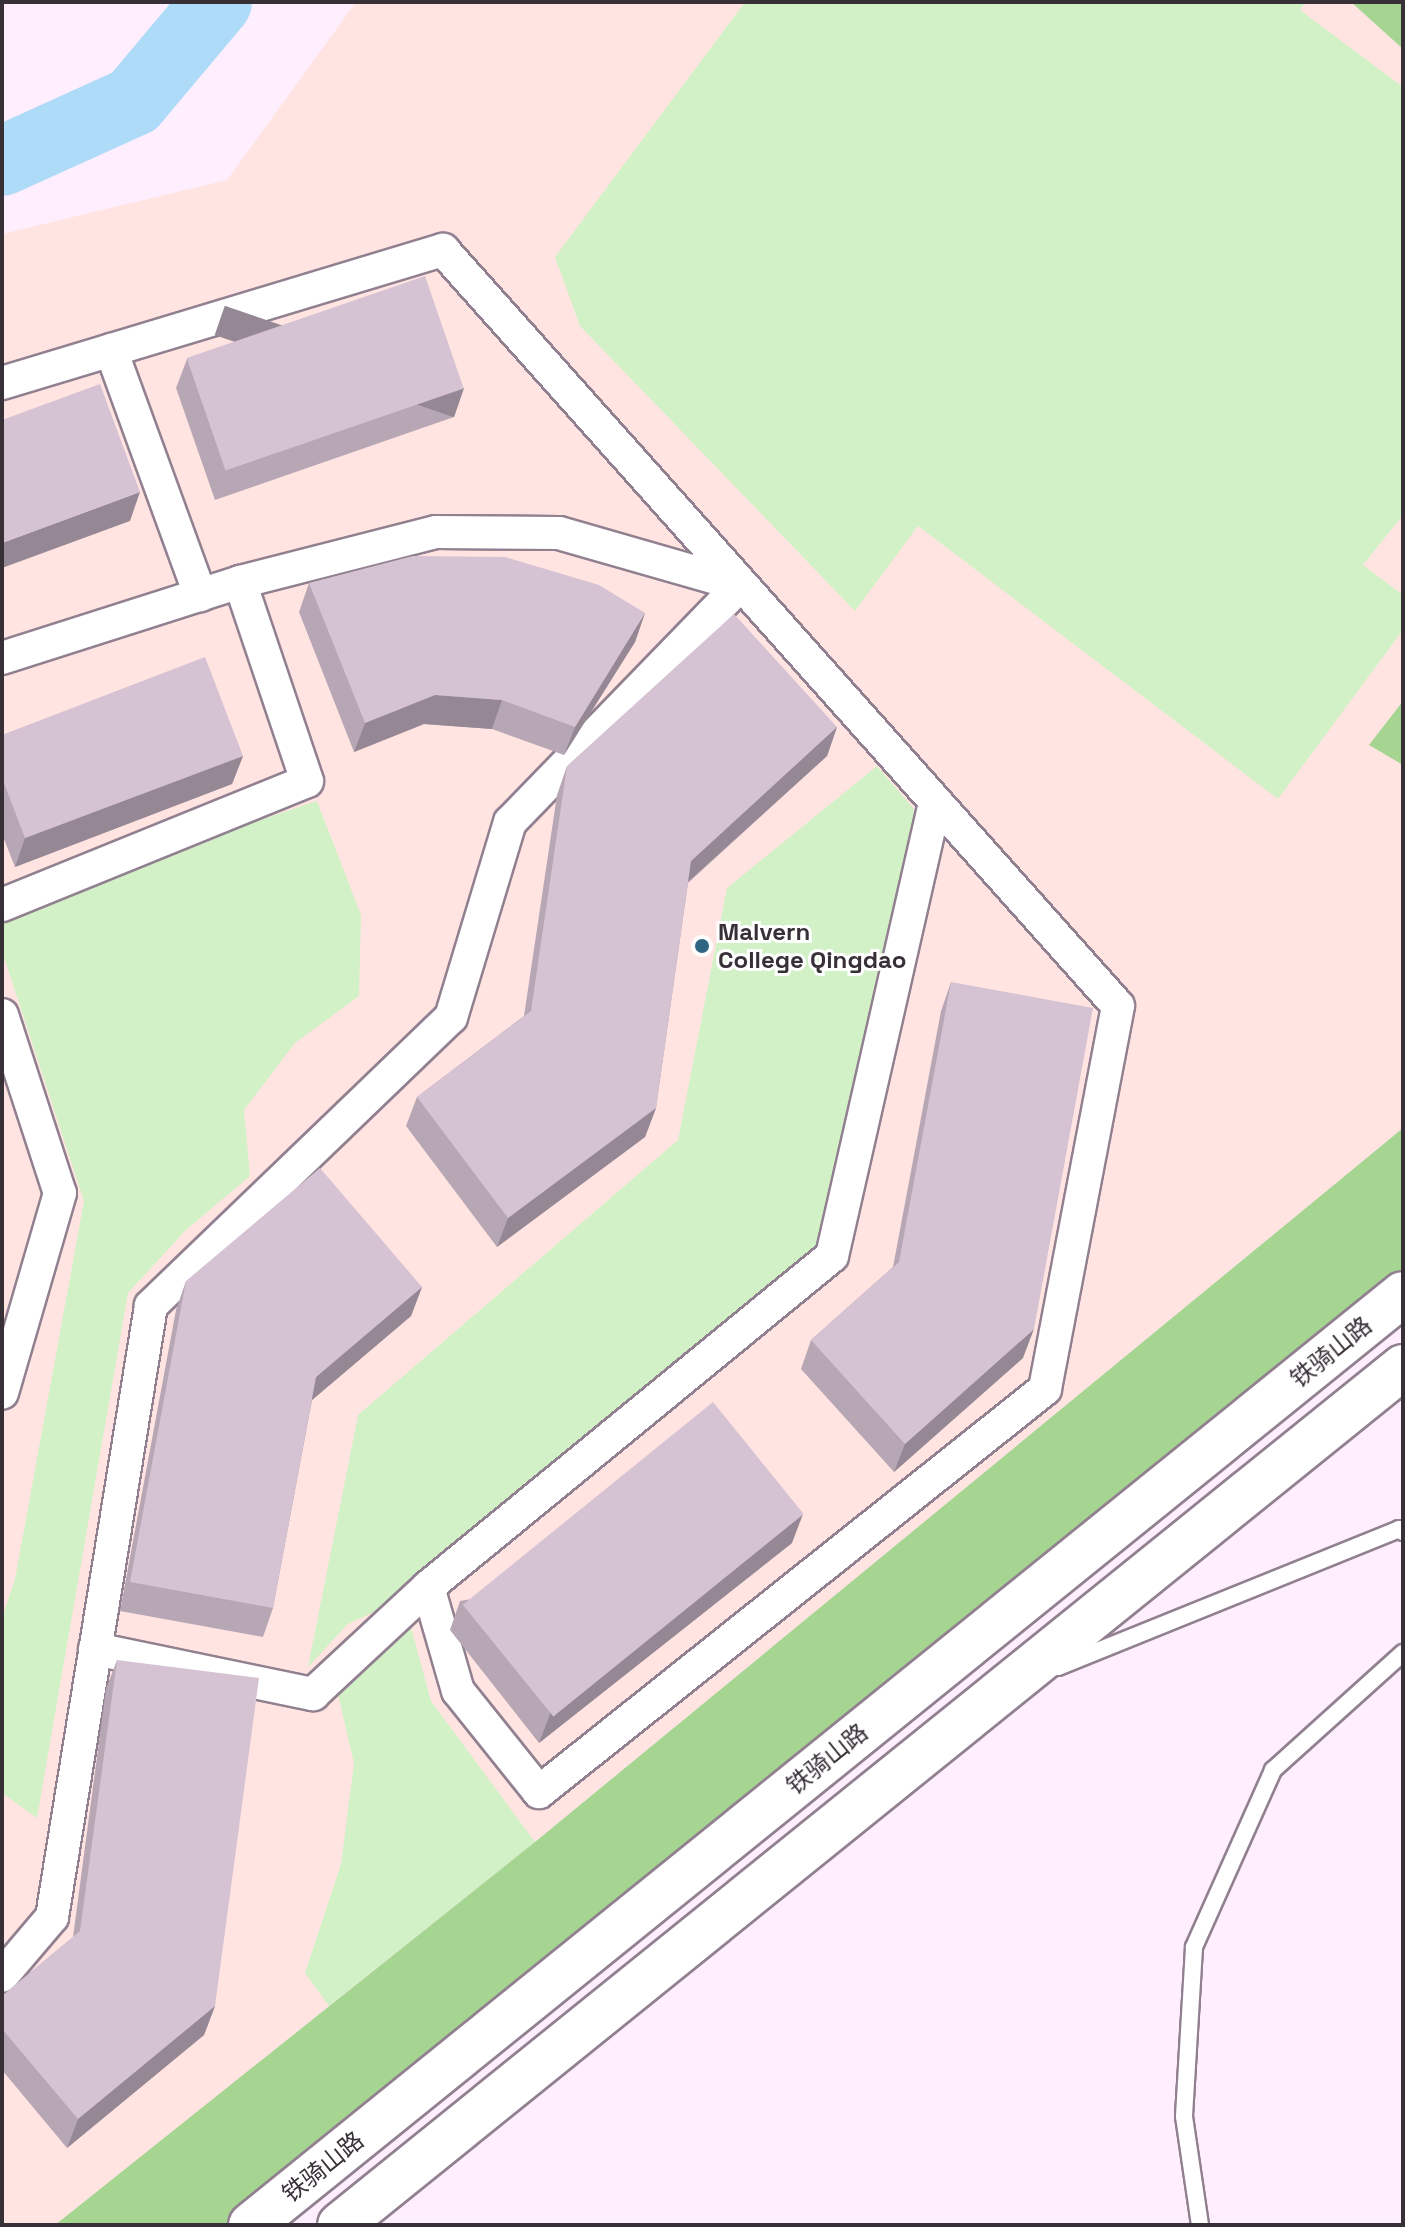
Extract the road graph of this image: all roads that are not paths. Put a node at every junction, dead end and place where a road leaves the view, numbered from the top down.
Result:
1 (111, 350) junction
2 (2, 383) edge
3 (240, 582) junction
4 (740, 585) junction
5 (200, 595) junction
6 (2, 658) edge
7 (935, 803) junction
8 (2, 905) edge
9 (2, 1015) edge
10 (1403, 1294) edge
11 (1403, 1367) edge
12 (2, 1393) edge
13 (1403, 1532) edge
14 (428, 1587) junction
15 (95, 1649) junction
16 (1403, 1653) edge
17 (1004, 1689) junction
18 (2, 1976) edge
19 (251, 2225) edge
20 (340, 2225) edge
21 (1200, 2225) edge

1 - 2 street
1 - 4 street
1 - 5 street
3 - 4 street
3 - 5 street
3 - 8 street
4 - 7 street
4 - 15 street
5 - 6 street
7 - 14 street
7 - 14 street
9 - 12 street
10 - 19 main road, 铁骑山路
11 - 17 main road
13 - 17 lane
14 - 15 street
15 - 18 street
16 - 21 lane
17 - 20 main road

